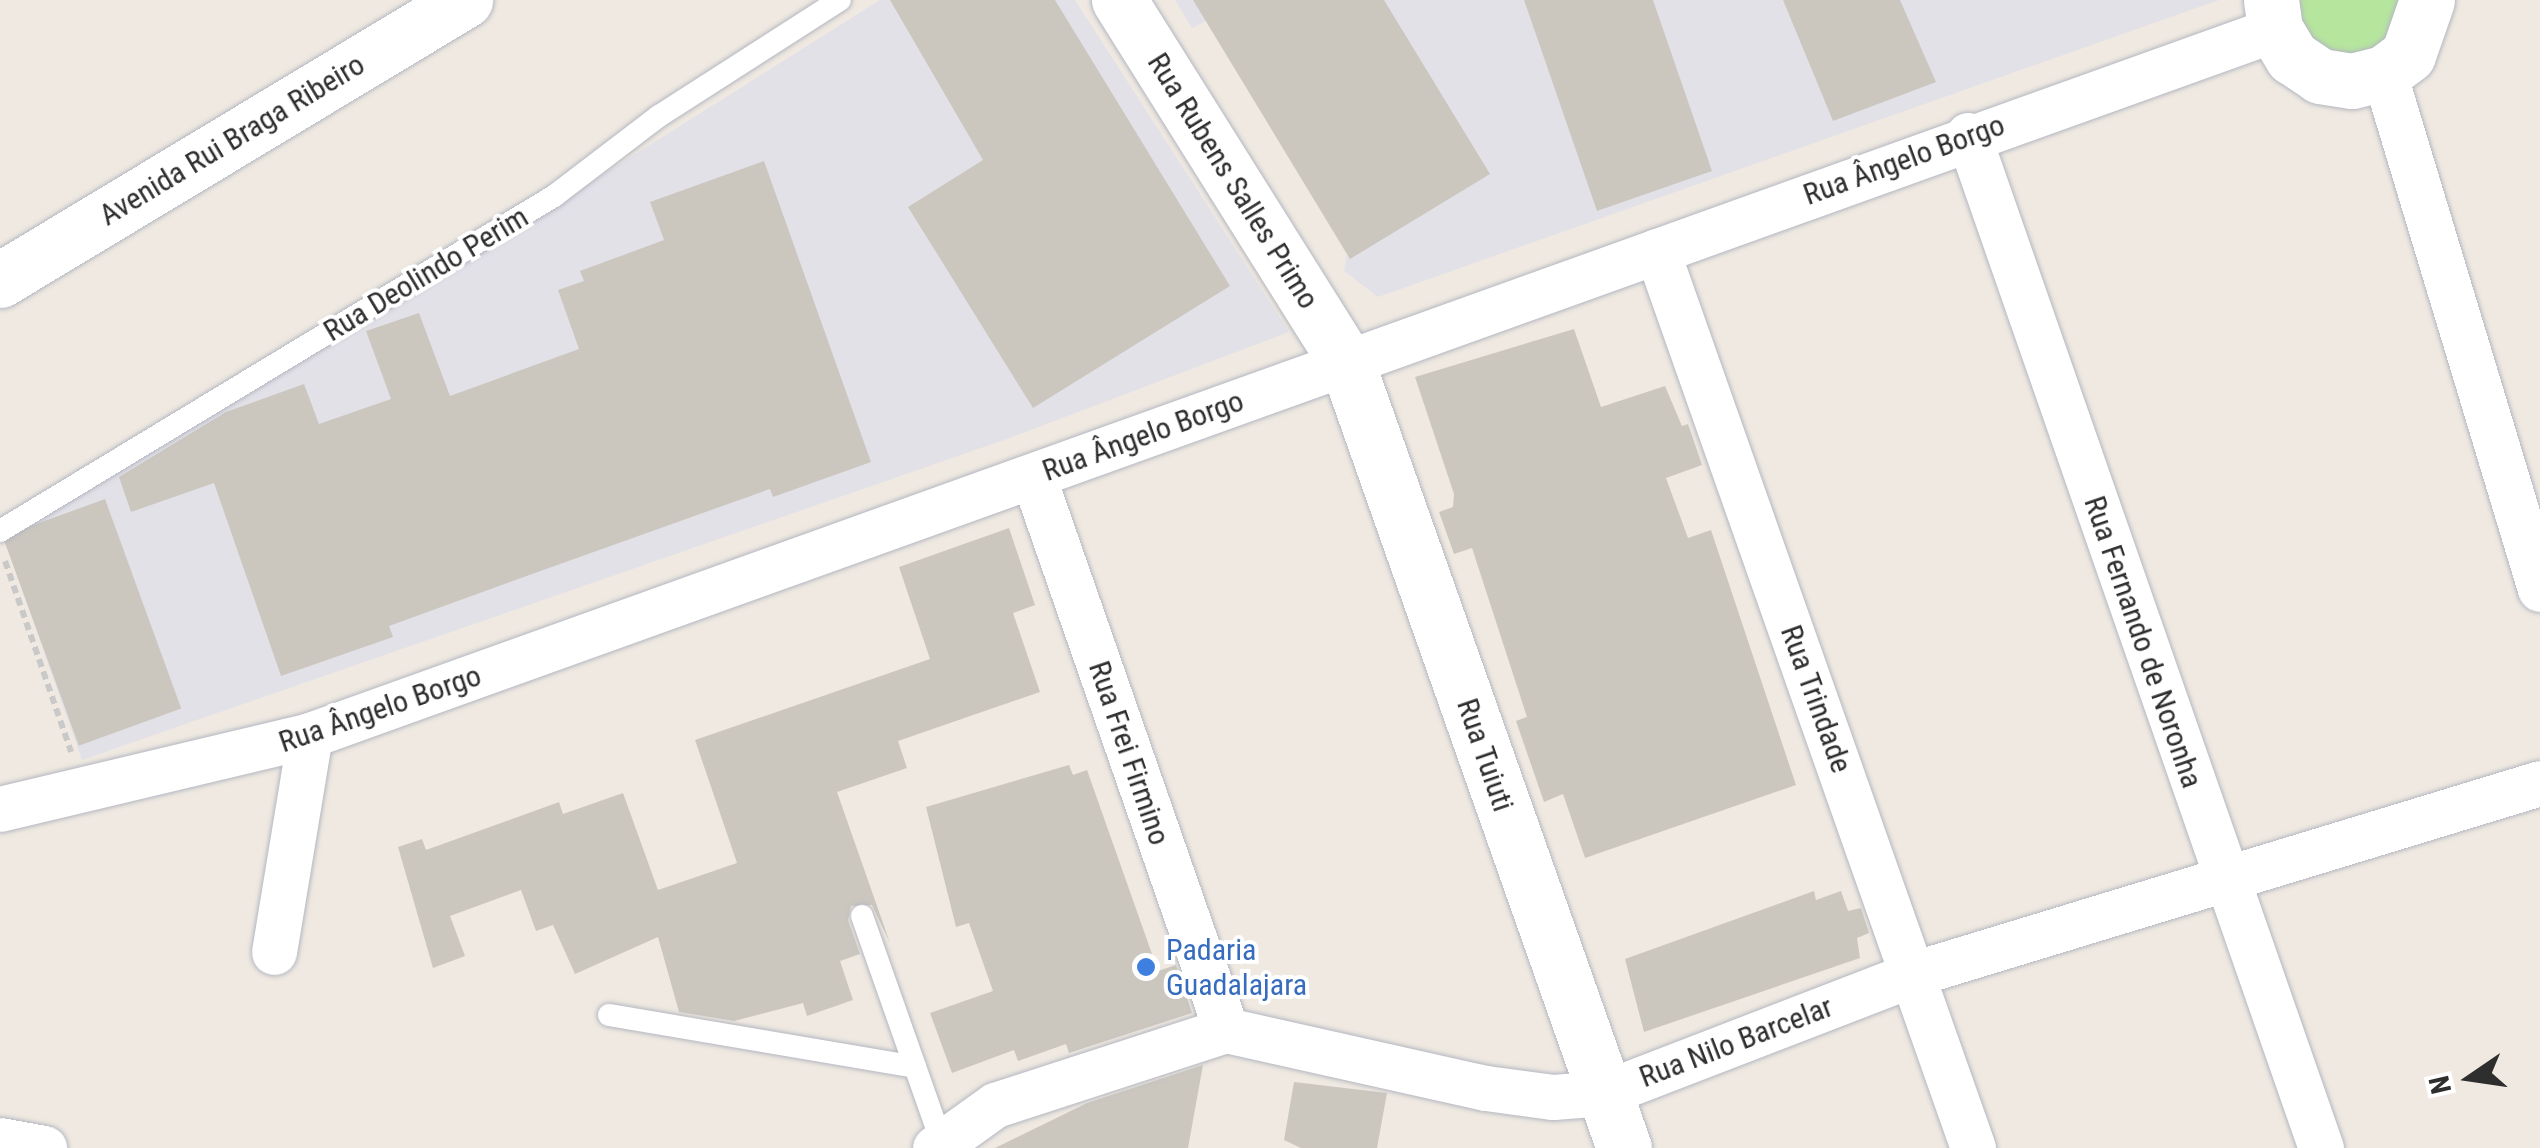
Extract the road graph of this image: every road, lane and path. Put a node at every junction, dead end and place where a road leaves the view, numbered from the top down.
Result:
1 (465, 0) edge
2 (840, 0) edge
3 (1119, 0) edge
4 (2427, 0) edge
5 (2273, 15) edge
6 (2384, 73) junction
7 (1968, 135) junction
8 (1657, 251) junction
9 (0, 280) edge
10 (1346, 363) junction
11 (1032, 476) junction
12 (0, 531) edge
13 (0, 545) edge
14 (2540, 589) edge
15 (310, 735) junction
16 (2540, 783) edge
17 (84, 790) junction
18 (0, 809) edge
19 (2225, 878) junction
20 (862, 916) dead end
21 (274, 952) dead end
22 (1913, 974) junction
23 (610, 1015) dead end
24 (1226, 1030) junction
25 (916, 1067) junction
26 (1605, 1093) junction
27 (0, 1140) edge
28 (938, 1144) edge
29 (44, 1148) edge
30 (1624, 1148) edge
31 (1972, 1148) edge
32 (2321, 1148) edge

1 - 9 street, Avenida Rui Braga Ribeiro
2 - 12 lane, Rua Deolindo Perim
3 - 10 street, Rua Rubens Salles Primo
4 - 6 street
5 - 6 street
5 - 7 street, Rua Ângelo Borgo
6 - 14 street
7 - 8 street, Rua Ângelo Borgo
7 - 19 street, Rua Fernando de Noronha
8 - 10 street, Rua Ângelo Borgo
8 - 22 street, Rua Trindade
10 - 11 street, Rua Ângelo Borgo
10 - 26 street, Rua Tuiuti
11 - 15 street, Rua Ângelo Borgo
11 - 24 street, Rua Frei Firmino
13 - 17 path
15 - 17 street, Rua Ângelo Borgo
15 - 21 street
16 - 19 street, Rua Nilo Barcelar
17 - 18 street, Rua Ângelo Borgo
19 - 22 street, Rua Nilo Barcelar
19 - 32 street, Rua Fernando de Noronha
20 - 25 lane
22 - 26 street, Rua Nilo Barcelar
22 - 31 street, Rua Trindade
23 - 25 lane
24 - 26 street, Rua Nilo Barcelar
24 - 28 street
25 - 28 lane
26 - 30 street, Rua Tuiuti
27 - 29 street

